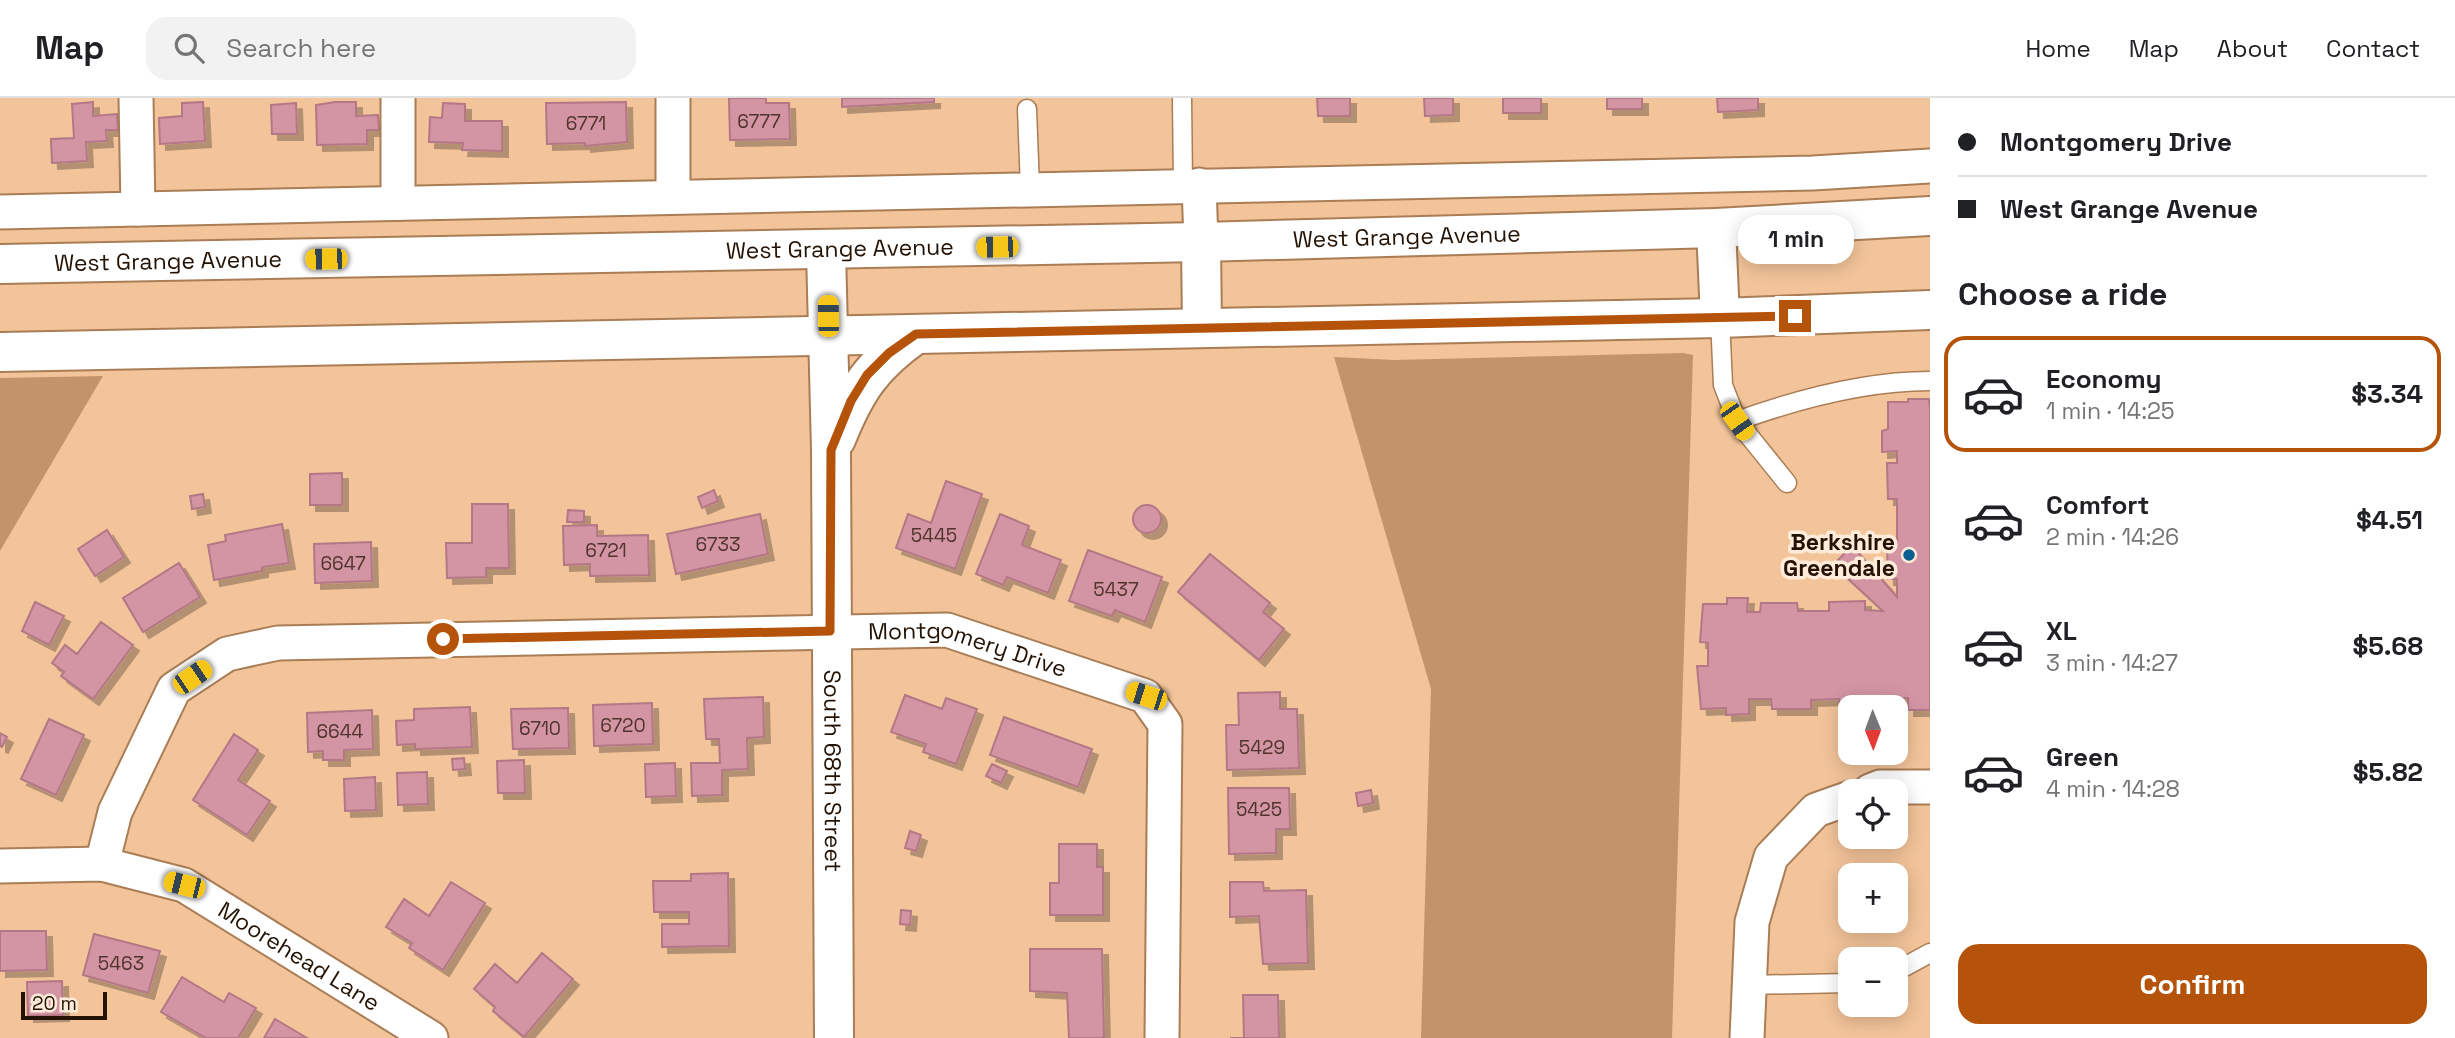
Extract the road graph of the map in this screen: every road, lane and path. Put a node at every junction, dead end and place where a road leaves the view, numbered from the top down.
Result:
1 (136, 98) edge
2 (398, 98) edge
3 (673, 98) edge
4 (1182, 98) edge
5 (1027, 109) dead end
6 (1930, 166) edge
7 (1191, 185) junction
8 (1030, 188) junction
9 (673, 195) junction
10 (398, 203) junction
11 (138, 209) junction
12 (0, 212) edge
13 (1930, 216) edge
14 (1716, 228) junction
15 (1201, 242) junction
16 (826, 251) junction
17 (0, 264) edge
18 (1930, 293) edge
19 (1930, 310) edge
20 (1871, 313) junction
21 (1720, 318) junction
22 (1202, 328) junction
23 (916, 334) junction
24 (829, 337) junction
25 (0, 352) edge
26 (1930, 381) edge
27 (1737, 421) junction
28 (831, 450) junction
29 (1787, 483) dead end
30 (830, 631) junction
31 (1908, 787) edge
32 (1930, 787) edge
33 (1838, 802) edge
34 (102, 864) junction
35 (0, 866) edge
36 (1930, 953) edge
37 (1908, 965) edge
38 (1838, 984) edge
39 (1748, 985) junction
40 (430, 1038) edge
41 (834, 1038) edge
42 (1163, 1038) edge
43 (1747, 1038) edge

1 - 11 street
2 - 10 street
3 - 9 street
4 - 7 lane
5 - 8 lane
6 - 7 street
7 - 8 street
7 - 15 street
8 - 9 street
9 - 10 street
10 - 11 street
11 - 12 street
13 - 14 street, West Grange Avenue
14 - 15 street, West Grange Avenue
14 - 21 street
15 - 16 street, West Grange Avenue
15 - 22 street
16 - 17 street, West Grange Avenue
16 - 24 street, South 68th Street
18 - 20 street
19 - 20 street
20 - 21 street
21 - 22 street
21 - 27 lane
22 - 23 street
23 - 24 street
23 - 28 street
24 - 25 street
24 - 28 street, South 68th Street
26 - 27 lane
27 - 29 lane
28 - 30 street, South 68th Street
30 - 34 street, Montgomery Drive
30 - 41 street, South 68th Street
30 - 42 street, Montgomery Drive
31 - 32 street
33 - 39 street
34 - 35 street, Moorehead Lane
34 - 40 street, Moorehead Lane
36 - 37 lane
38 - 39 lane
39 - 43 street

